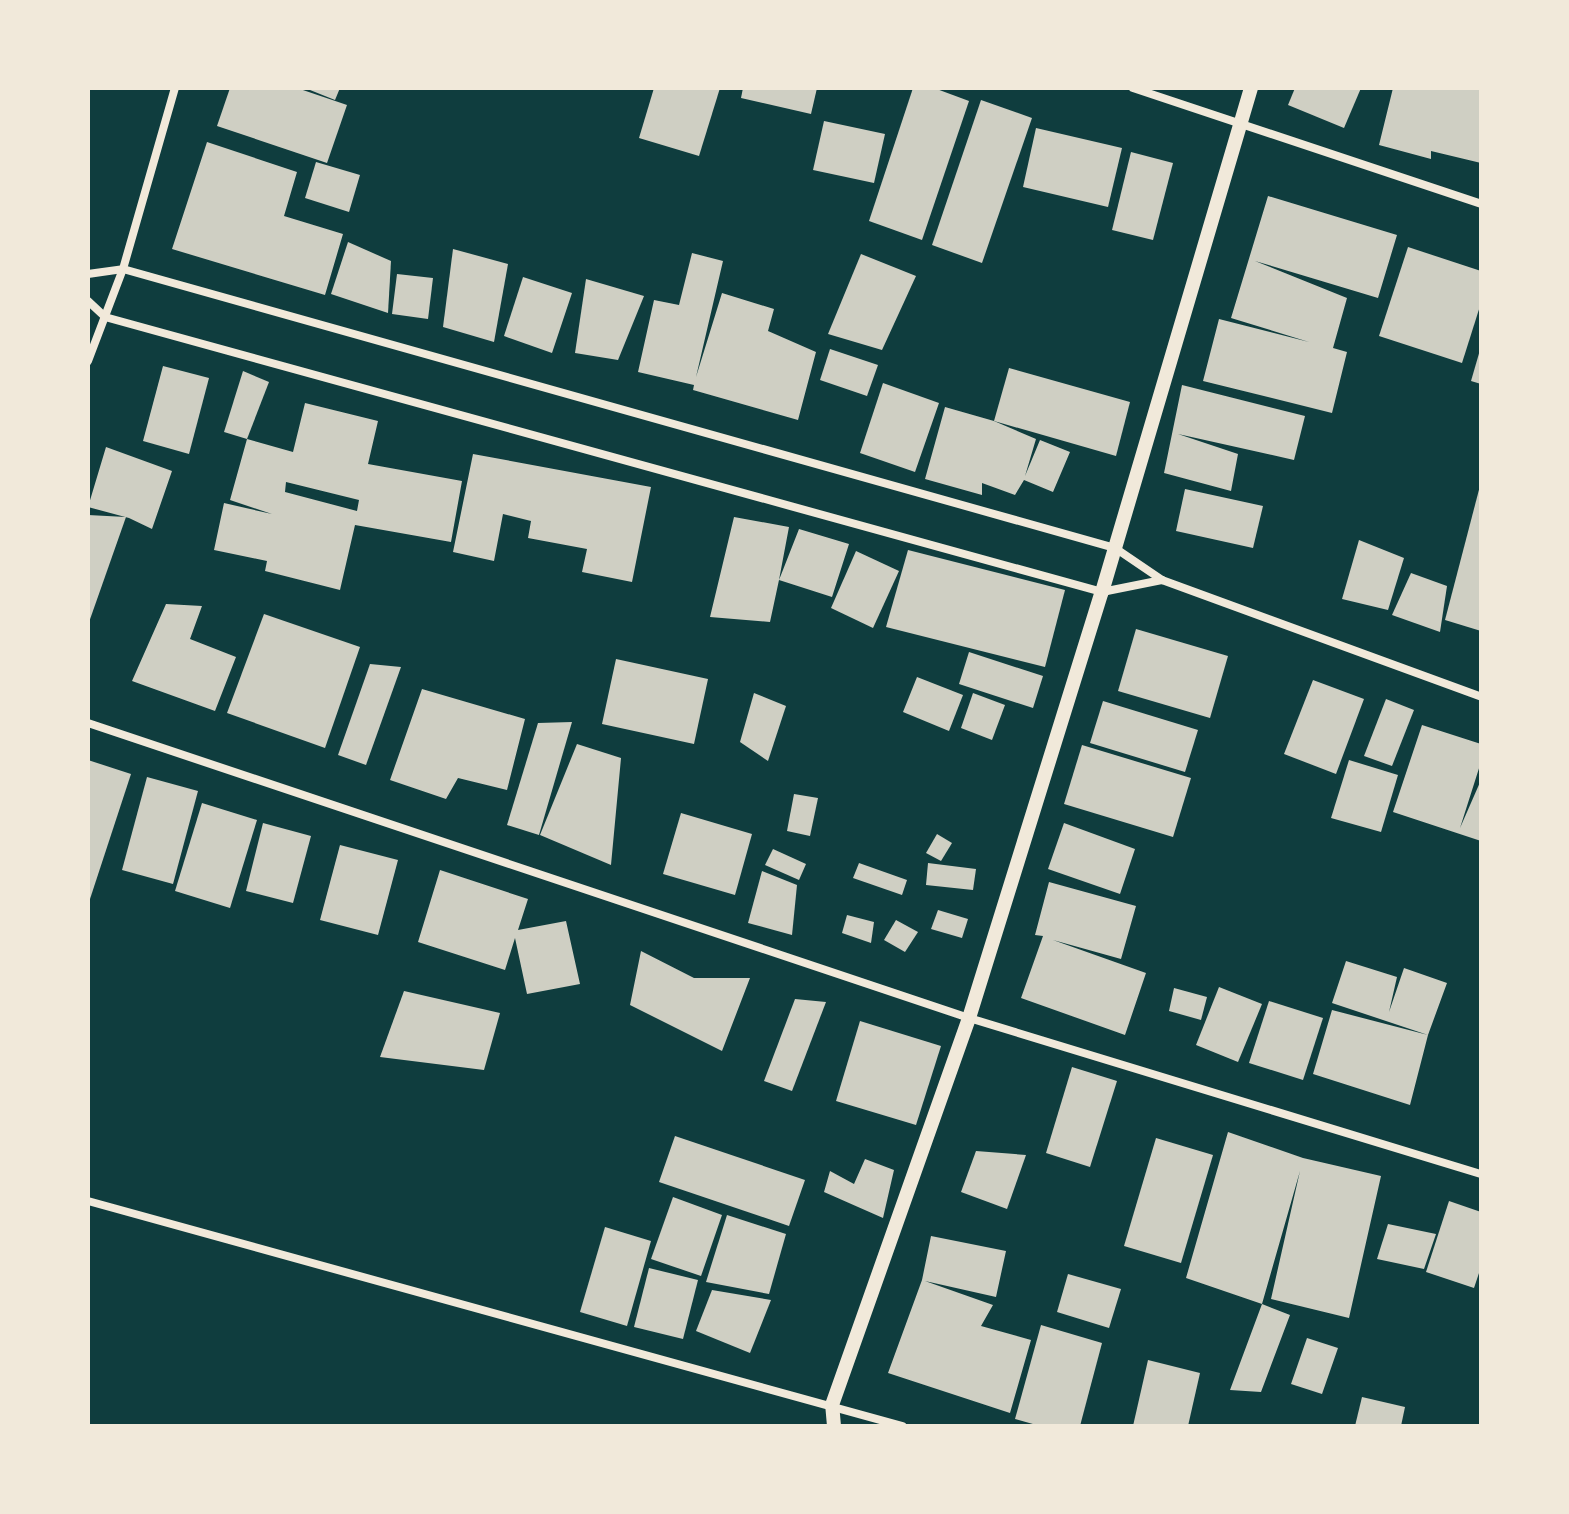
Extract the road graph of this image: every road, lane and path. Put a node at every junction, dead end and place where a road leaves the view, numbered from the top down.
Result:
1 (175, 88) edge
2 (1133, 88) edge
3 (1251, 88) edge
4 (1240, 121) junction
5 (1481, 204) edge
6 (123, 269) junction
7 (88, 274) edge
8 (88, 301) edge
9 (105, 317) junction
10 (88, 361) edge
11 (1115, 548) junction
12 (1162, 580) junction
13 (1102, 592) junction
14 (1481, 697) edge
15 (88, 723) edge
16 (969, 1018) junction
17 (1481, 1174) edge
18 (88, 1201) edge
19 (832, 1405) junction
20 (826, 1426) edge
21 (834, 1426) edge
22 (902, 1426) edge

1 - 6 street
2 - 4 street
3 - 4 street
4 - 5 street
4 - 11 street
6 - 7 street
6 - 9 street
6 - 11 street
8 - 9 street
9 - 10 street
9 - 13 street
11 - 12 street
11 - 13 street
12 - 13 street
12 - 14 street
13 - 16 street
15 - 16 street
16 - 17 street
16 - 19 street
18 - 19 street
19 - 20 street
19 - 21 street
19 - 22 street

